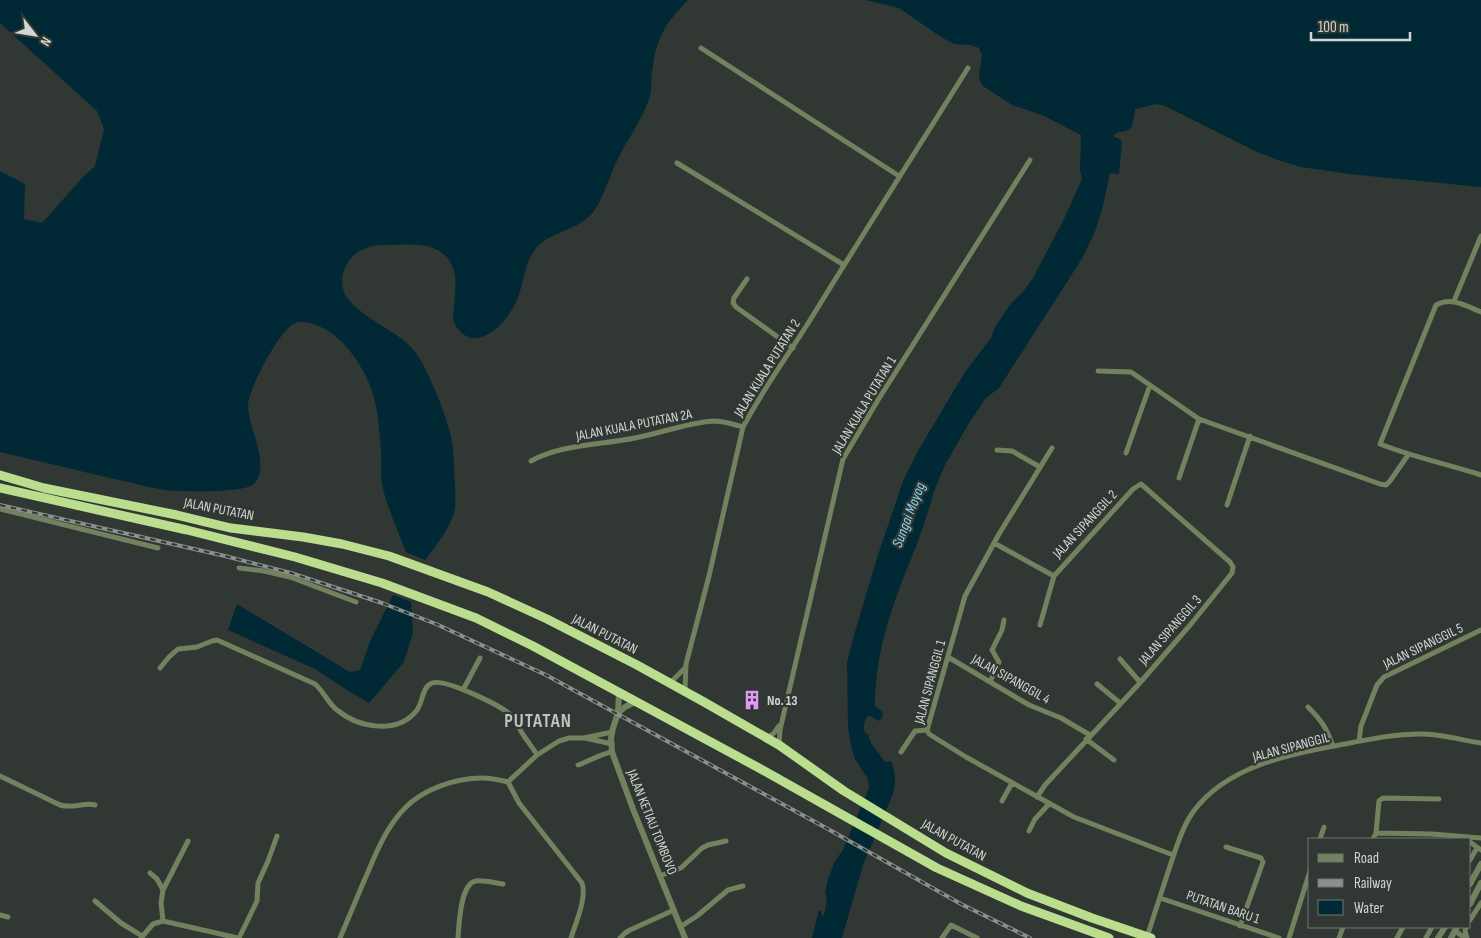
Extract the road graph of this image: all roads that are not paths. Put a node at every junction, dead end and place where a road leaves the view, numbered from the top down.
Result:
1 (701, 48) dead end
2 (968, 68) dead end
3 (1030, 160) dead end
4 (677, 163) dead end
5 (899, 176) junction
6 (1481, 236) edge
7 (844, 265) junction
8 (746, 279) dead end
9 (1454, 301) junction
10 (1481, 312) edge
11 (793, 348) junction
12 (1098, 371) dead end
13 (1150, 385) junction
14 (1199, 419) junction
15 (743, 427) junction
16 (1250, 436) junction
17 (1052, 448) dead end
18 (997, 450) dead end
19 (1126, 454) dead end
20 (1408, 455) junction
21 (531, 461) dead end
22 (1040, 467) junction
23 (0, 475) edge
24 (1481, 475) edge
25 (1179, 478) dead end
26 (1141, 484) joint
27 (0, 488) edge
28 (44, 488) junction
29 (68, 504) junction
30 (1227, 505) dead end
31 (0, 509) edge
32 (177, 515) junction
33 (187, 530) junction
34 (994, 542) junction
35 (158, 548) dead end
36 (239, 568) dead end
37 (1054, 576) junction
38 (356, 602) dead end
39 (1004, 620) dead end
40 (1040, 624) dead end
41 (1481, 630) edge
42 (948, 657) junction
43 (480, 658) dead end
44 (1120, 659) dead end
45 (160, 668) dead end
46 (685, 668) junction
47 (990, 682) junction
48 (1140, 682) junction
49 (670, 683) junction
50 (1097, 684) dead end
51 (463, 690) junction
52 (685, 692) junction
53 (619, 693) junction
54 (635, 702) junction
55 (1120, 703) junction
56 (1308, 706) dead end
57 (618, 713) junction
58 (782, 722) junction
59 (927, 730) junction
60 (612, 732) junction
61 (1088, 737) junction
62 (584, 738) junction
63 (766, 738) junction
64 (1359, 741) junction
65 (1481, 743) edge
66 (612, 744) junction
67 (779, 745) junction
68 (1333, 746) junction
69 (612, 752) junction
70 (901, 752) dead end
71 (537, 755) junction
72 (1114, 760) dead end
73 (578, 764) dead end
74 (0, 776) edge
75 (508, 782) junction
76 (1012, 783) junction
77 (1037, 797) junction
78 (1439, 799) dead end
79 (1002, 801) dead end
80 (1049, 804) junction
81 (95, 806) dead end
82 (1324, 827) dead end
83 (1029, 831) dead end
84 (1376, 832) junction
85 (277, 836) dead end
86 (1453, 837) edge
87 (1464, 837) edge
88 (1320, 838) edge
89 (1373, 838) edge
90 (1481, 838) edge
91 (188, 841) dead end
92 (726, 841) dead end
93 (1226, 848) dead end
94 (1479, 849) edge
95 (1174, 855) junction
96 (1471, 859) edge
97 (1481, 864) edge
98 (150, 873) dead end
99 (660, 876) junction
100 (1308, 877) edge
101 (1471, 882) edge
102 (1481, 883) edge
103 (503, 884) dead end
104 (743, 886) dead end
105 (163, 890) junction
106 (1160, 898) junction
107 (95, 902) dead end
108 (1471, 902) edge
109 (1481, 903) edge
110 (674, 910) junction
111 (0, 916) edge
112 (8, 917) dead end
113 (1471, 918) edge
114 (163, 921) junction
115 (680, 926) junction
116 (1240, 926) junction
117 (1456, 929) edge
118 (141, 937) edge
119 (1149, 937) edge
120 (239, 938) edge
121 (340, 938) edge
122 (458, 938) edge
123 (571, 938) edge
124 (620, 938) edge
125 (685, 938) edge
126 (942, 938) edge
127 (977, 938) edge
128 (1108, 938) edge
129 (1279, 938) edge
130 (1289, 938) edge
131 (1451, 938) edge
132 (1466, 938) edge

1 - 5 street
2 - 5 street, JALAN KUALA PUTATAN 2
3 - 58 street, JALAN KUALA PUTATAN 1
4 - 7 street
5 - 7 street, JALAN KUALA PUTATAN 2
6 - 9 street
7 - 11 street, JALAN KUALA PUTATAN 2
8 - 11 street
9 - 10 street
9 - 20 street
11 - 15 street, JALAN KUALA PUTATAN 2
12 - 13 street
13 - 14 street
13 - 19 street
14 - 16 street
14 - 25 street
15 - 21 street, JALAN KUALA PUTATAN 2A
15 - 46 street, JALAN KUALA PUTATAN 2
16 - 20 street
16 - 30 street
17 - 22 street, JALAN SIPANGGIL 1
18 - 22 street
20 - 24 street
22 - 34 street, JALAN SIPANGGIL 1
23 - 28 highway, JALAN PUTATAN
26 - 37 street, JALAN SIPANGGIL 2
26 - 48 street, JALAN SIPANGGIL 3
27 - 29 highway, JALAN PUTATAN
28 - 29 highway
28 - 32 highway, JALAN PUTATAN
29 - 33 highway, JALAN PUTATAN
31 - 35 street
32 - 33 highway
32 - 49 highway, JALAN PUTATAN
33 - 53 highway, JALAN PUTATAN
34 - 37 street, JALAN SIPANGGIL 2
34 - 42 street, JALAN SIPANGGIL 1
36 - 38 street
37 - 40 street
39 - 47 street
41 - 64 street, JALAN SIPANGGIL 5
42 - 47 street, JALAN SIPANGGIL 4
42 - 59 street, JALAN SIPANGGIL 1
43 - 51 street
44 - 48 street
45 - 51 street
46 - 49 street
46 - 52 street, JALAN KUALA PUTATAN 2
47 - 61 street, JALAN SIPANGGIL 4
48 - 55 street, JALAN SIPANGGIL 3
49 - 52 highway, JALAN PUTATAN
50 - 55 street
51 - 71 street
52 - 63 highway, JALAN PUTATAN
53 - 54 highway, JALAN PUTATAN
53 - 57 street, JALAN KETIAU TOMBOVO
54 - 57 street
54 - 128 highway, JALAN PUTATAN
55 - 61 street, JALAN SIPANGGIL 3
56 - 68 street
57 - 60 street, JALAN KETIAU TOMBOVO
58 - 63 street
58 - 67 street, JALAN KUALA PUTATAN 1
59 - 70 street
59 - 76 street, JALAN SIPANGGIL 1
60 - 62 street
60 - 66 street, JALAN KETIAU TOMBOVO
61 - 72 street, JALAN SIPANGGIL 4
61 - 77 street, JALAN SIPANGGIL 3
62 - 66 street
62 - 71 street
63 - 67 highway, JALAN PUTATAN
64 - 65 street, JALAN SIPANGGIL
64 - 68 street, JALAN SIPANGGIL
66 - 69 street, JALAN KETIAU TOMBOVO
67 - 119 highway, JALAN PUTATAN
68 - 95 street, JALAN SIPANGGIL
69 - 73 street
69 - 99 street, JALAN KETIAU TOMBOVO
71 - 75 street
74 - 81 street
75 - 121 street
75 - 123 street
76 - 77 street, JALAN SIPANGGIL 1
76 - 79 street
77 - 80 street, JALAN SIPANGGIL 1
78 - 84 street
80 - 83 street
80 - 95 street, JALAN SIPANGGIL 1
82 - 88 street
84 - 86 street
84 - 89 street
85 - 120 street
86 - 87 street
87 - 90 street
91 - 105 street
92 - 99 street
93 - 116 street
94 - 96 street
95 - 106 street, JALAN SIPANGGIL
97 - 101 street
98 - 105 street
99 - 110 street, JALAN KETIAU TOMBOVO
100 - 130 street
102 - 108 street
103 - 122 street
104 - 115 street
105 - 114 street
106 - 116 street, PUTATAN BARU 1
106 - 119 street, JALAN SIPANGGIL
107 - 118 street
109 - 113 street
110 - 115 street, JALAN KETIAU TOMBOVO
110 - 124 street
111 - 112 street
114 - 118 street
114 - 120 street
115 - 125 street, JALAN KETIAU TOMBOVO
116 - 129 street, PUTATAN BARU 1
117 - 131 street
117 - 132 street
126 - 127 street

